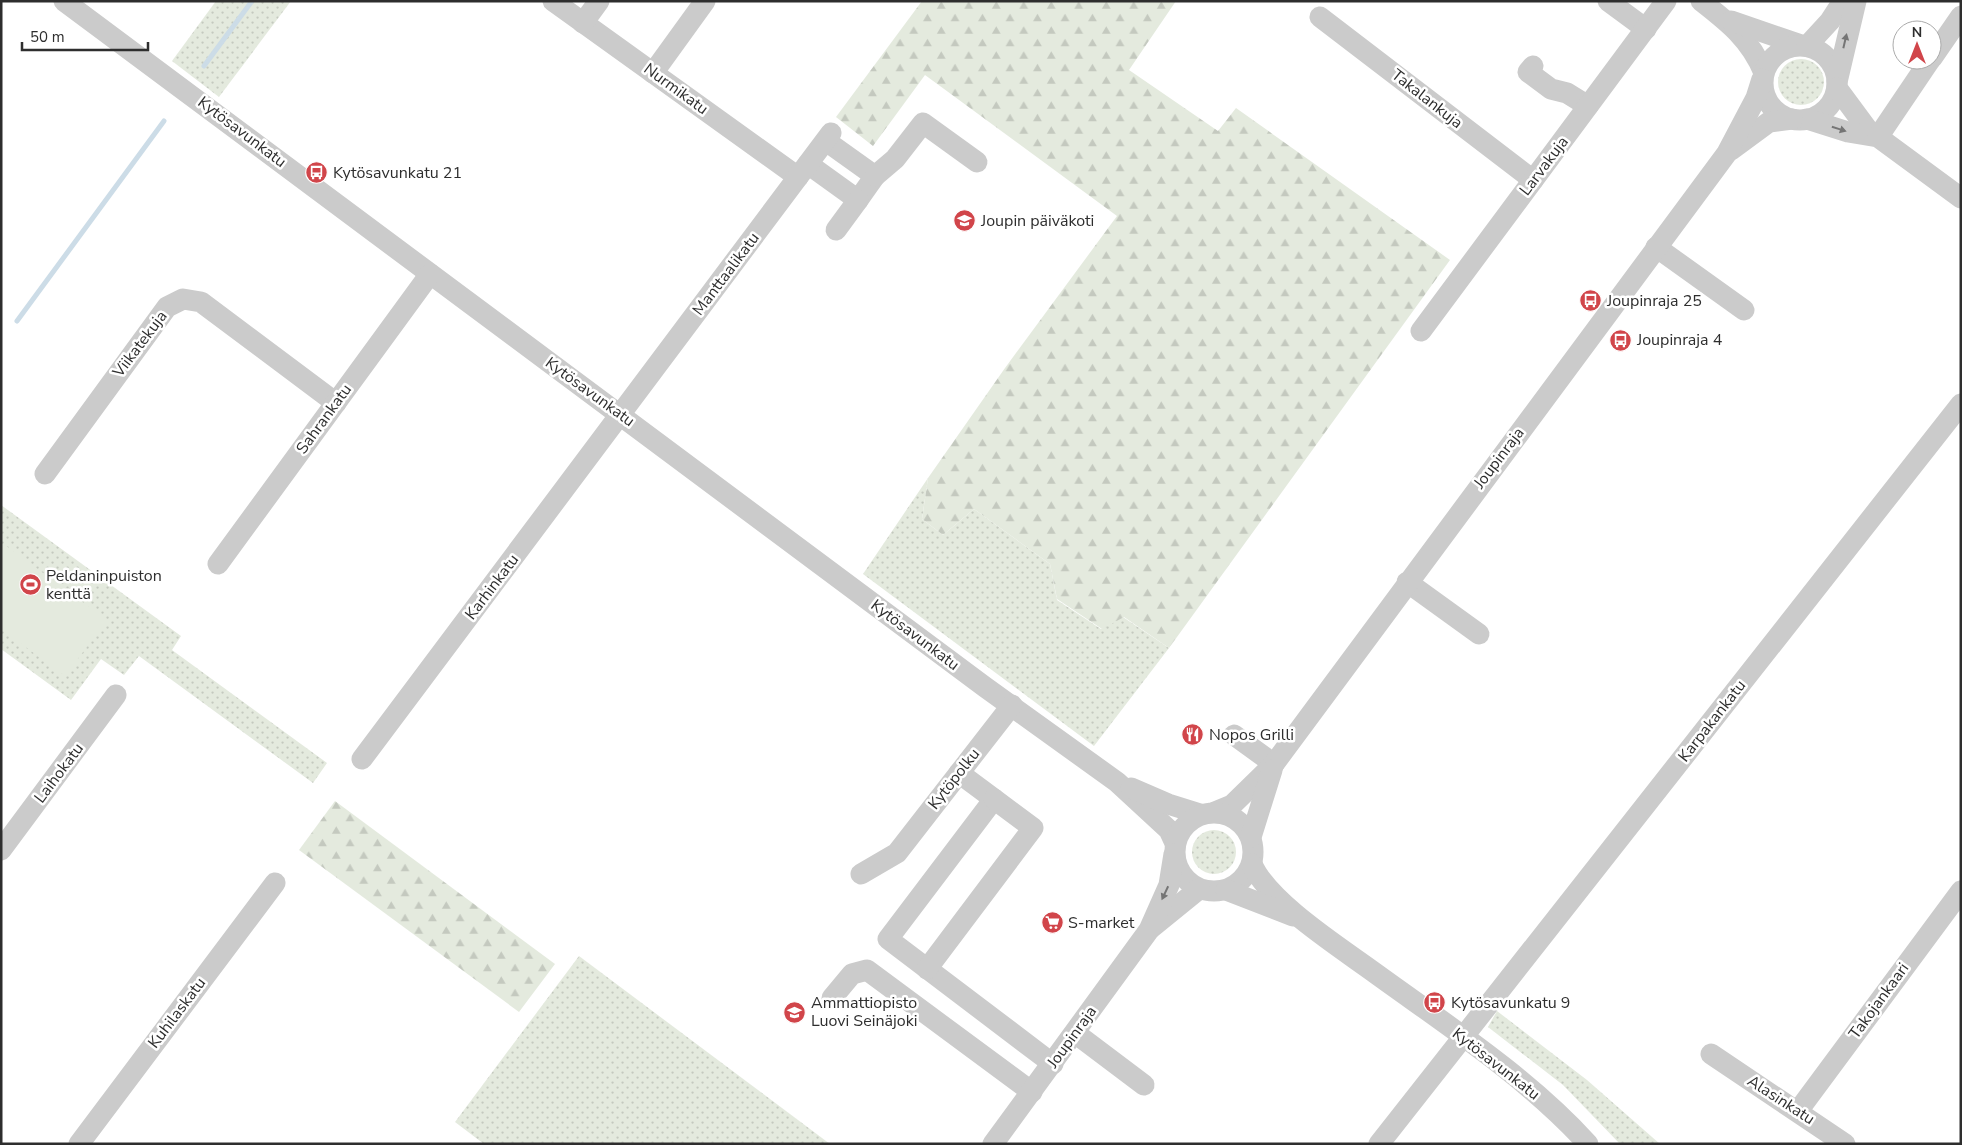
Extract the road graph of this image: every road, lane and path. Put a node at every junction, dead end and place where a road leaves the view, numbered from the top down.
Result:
1 (64, 1) edge
2 (553, 1) edge
3 (598, 1) edge
4 (705, 1) edge
5 (1608, 1) edge
6 (1666, 1) edge
7 (1701, 1) edge
8 (1843, 1) edge
9 (1856, 1) edge
10 (1325, 12) edge
11 (1961, 16) edge
12 (1723, 18) junction
13 (583, 23) junction
14 (1646, 28) junction
15 (1942, 43) edge
16 (1804, 46) junction
17 (1533, 66) dead end
18 (1923, 70) edge
19 (653, 73) junction
20 (1763, 76) junction
21 (1837, 85) junction
22 (1588, 106) junction
23 (1800, 120) junction
24 (1874, 136) junction
25 (1727, 153) junction
26 (977, 162) dead end
27 (803, 171) junction
28 (875, 176) junction
29 (1533, 180) junction
30 (1961, 198) edge
31 (858, 200) junction
32 (836, 230) dead end
33 (1656, 247) junction
34 (430, 274) junction
35 (1744, 310) dead end
36 (1421, 331) dead end
37 (336, 403) junction
38 (1961, 404) edge
39 (621, 415) junction
40 (45, 474) dead end
41 (218, 564) dead end
42 (1407, 582) junction
43 (1478, 634) dead end
44 (116, 695) dead end
45 (1012, 705) junction
46 (1234, 735) dead end
47 (362, 759) dead end
48 (1274, 764) junction
49 (959, 773) junction
50 (1117, 782) junction
51 (994, 799) junction
52 (1208, 813) junction
53 (1251, 837) junction
54 (1175, 849) junction
55 (1, 850) edge
56 (1252, 864) junction
57 (861, 874) dead end
58 (274, 883) dead end
59 (1199, 889) junction
60 (1226, 890) junction
61 (1961, 891) edge
62 (1302, 920) junction
63 (1149, 930) junction
64 (927, 969) junction
65 (832, 998) dead end
66 (1075, 1033) junction
67 (1464, 1037) junction
68 (1711, 1054) dead end
69 (1053, 1064) junction
70 (1144, 1085) dead end
71 (1032, 1092) junction
72 (1798, 1111) junction
73 (79, 1144) edge
74 (994, 1144) edge
75 (1379, 1144) edge
76 (1588, 1144) edge
77 (1846, 1144) edge

1 - 34 street, Kytösavunkatu
2 - 13 street, Nurmikatu
3 - 13 street
4 - 19 street
5 - 14 street
6 - 14 street, Larvakuja
7 - 12 street
8 - 16 street
21 -> 9 street
10 - 29 street, Takalankuja
11 - 15 street
12 - 16 street
12 - 20 street
13 - 19 street, Nurmikatu
14 - 22 street, Larvakuja
16 - 20 street
16 - 21 street
17 - 22 street
18 - 24 street
19 - 27 street, Nurmikatu
20 - 23 street
20 - 25 street, Joupinraja
21 - 23 street
21 - 24 street
22 - 29 street, Larvakuja
23 -> 24 street
23 - 25 street, Joupinraja
24 - 30 street
25 - 33 street, Joupinraja
26 - 28 street
27 - 28 street, Manttaalikatu
27 - 31 street, Nurmikatu
27 - 39 street, Manttaalikatu
28 - 31 street
29 - 36 street, Larvakuja
31 - 32 street
33 - 35 street
33 - 42 street, Joupinraja
34 - 37 street, Sahrankatu
34 - 39 street, Kytösavunkatu
37 - 40 street, Viikatekuja
37 - 41 street, Sahrankatu
38 - 67 street, Karpakankatu
39 - 45 street, Kytösavunkatu
39 - 47 street, Karhinkatu
42 - 43 street
42 - 48 street, Joupinraja
44 - 55 street, Laihokatu
45 - 49 street, Kytöpolku
45 - 50 street, Kytösavunkatu
46 - 48 street
48 - 52 street, Joupinraja
48 - 53 street, Joupinraja
49 - 51 street
49 - 57 street, Kytöpolku
50 - 52 street, Kytösavunkatu
50 - 54 street, Kytösavunkatu
51 - 64 street
51 - 64 street
52 - 53 street
52 - 54 street
53 - 56 street
54 - 59 street
54 -> 63 street, Joupinraja
56 - 60 street
56 - 62 street, Kytösavunkatu
58 - 73 street, Kuhilaskatu
59 - 60 street
59 - 63 street, Joupinraja
60 - 62 street, Kytösavunkatu
61 - 72 street, Takojankaari
62 - 67 street, Kytösavunkatu
63 - 66 street, Joupinraja
64 - 69 street
65 - 71 street
66 - 69 street, Joupinraja
66 - 70 street
67 - 75 street, Karpakankatu
67 - 76 street, Kytösavunkatu
68 - 72 street, Alasinkatu
69 - 71 street, Joupinraja
71 - 74 street, Joupinraja
72 - 77 street, Alasinkatu

